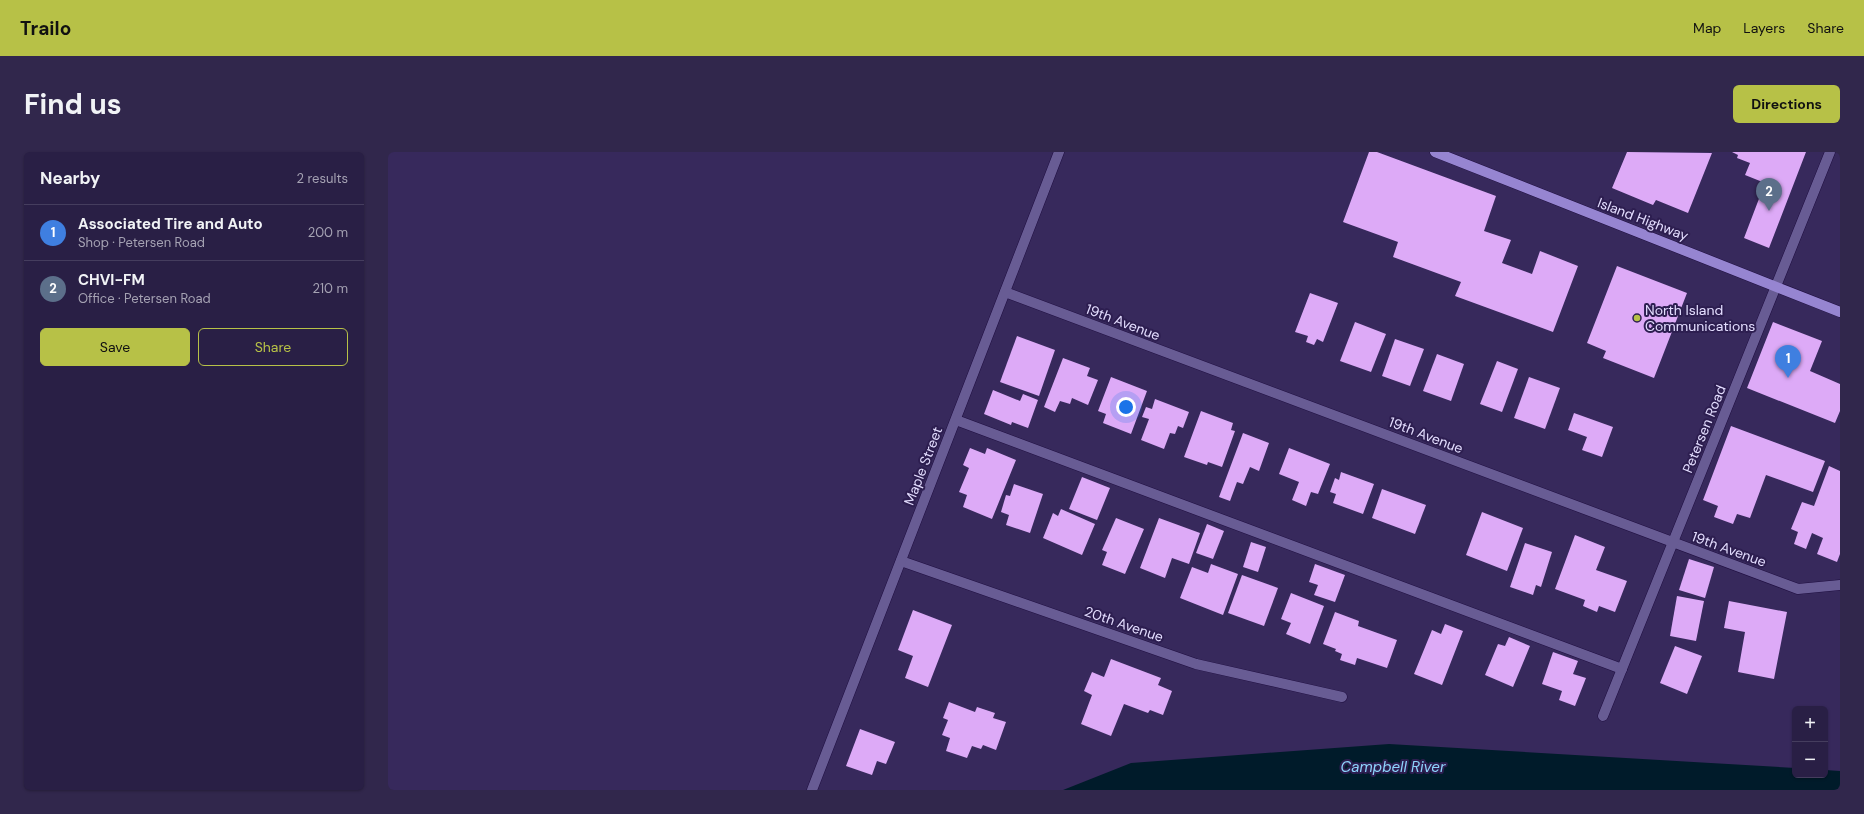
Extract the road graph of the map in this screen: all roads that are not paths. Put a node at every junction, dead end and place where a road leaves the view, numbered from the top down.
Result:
1 (1059, 152) edge
2 (1435, 152) edge
3 (1830, 152) edge
4 (1778, 287) junction
5 (1005, 292) junction
6 (1840, 312) edge
7 (956, 420) junction
8 (1672, 543) junction
9 (901, 561) junction
10 (1840, 584) edge
11 (1622, 668) junction
12 (1342, 697) dead end
13 (1603, 716) dead end
14 (812, 790) edge

1 - 5 street, Maple Street
2 - 4 main road, Island Highway
3 - 4 street, Petersen Road
4 - 6 main road, Island Highway
4 - 8 street, Petersen Road
5 - 7 street, Maple Street
5 - 8 street, 19th Avenue
7 - 9 street, Maple Street
7 - 11 street
8 - 10 street, 19th Avenue
8 - 11 street, Petersen Road
9 - 12 street, 20th Avenue
9 - 14 street, Maple Street
11 - 13 street, Petersen Road

